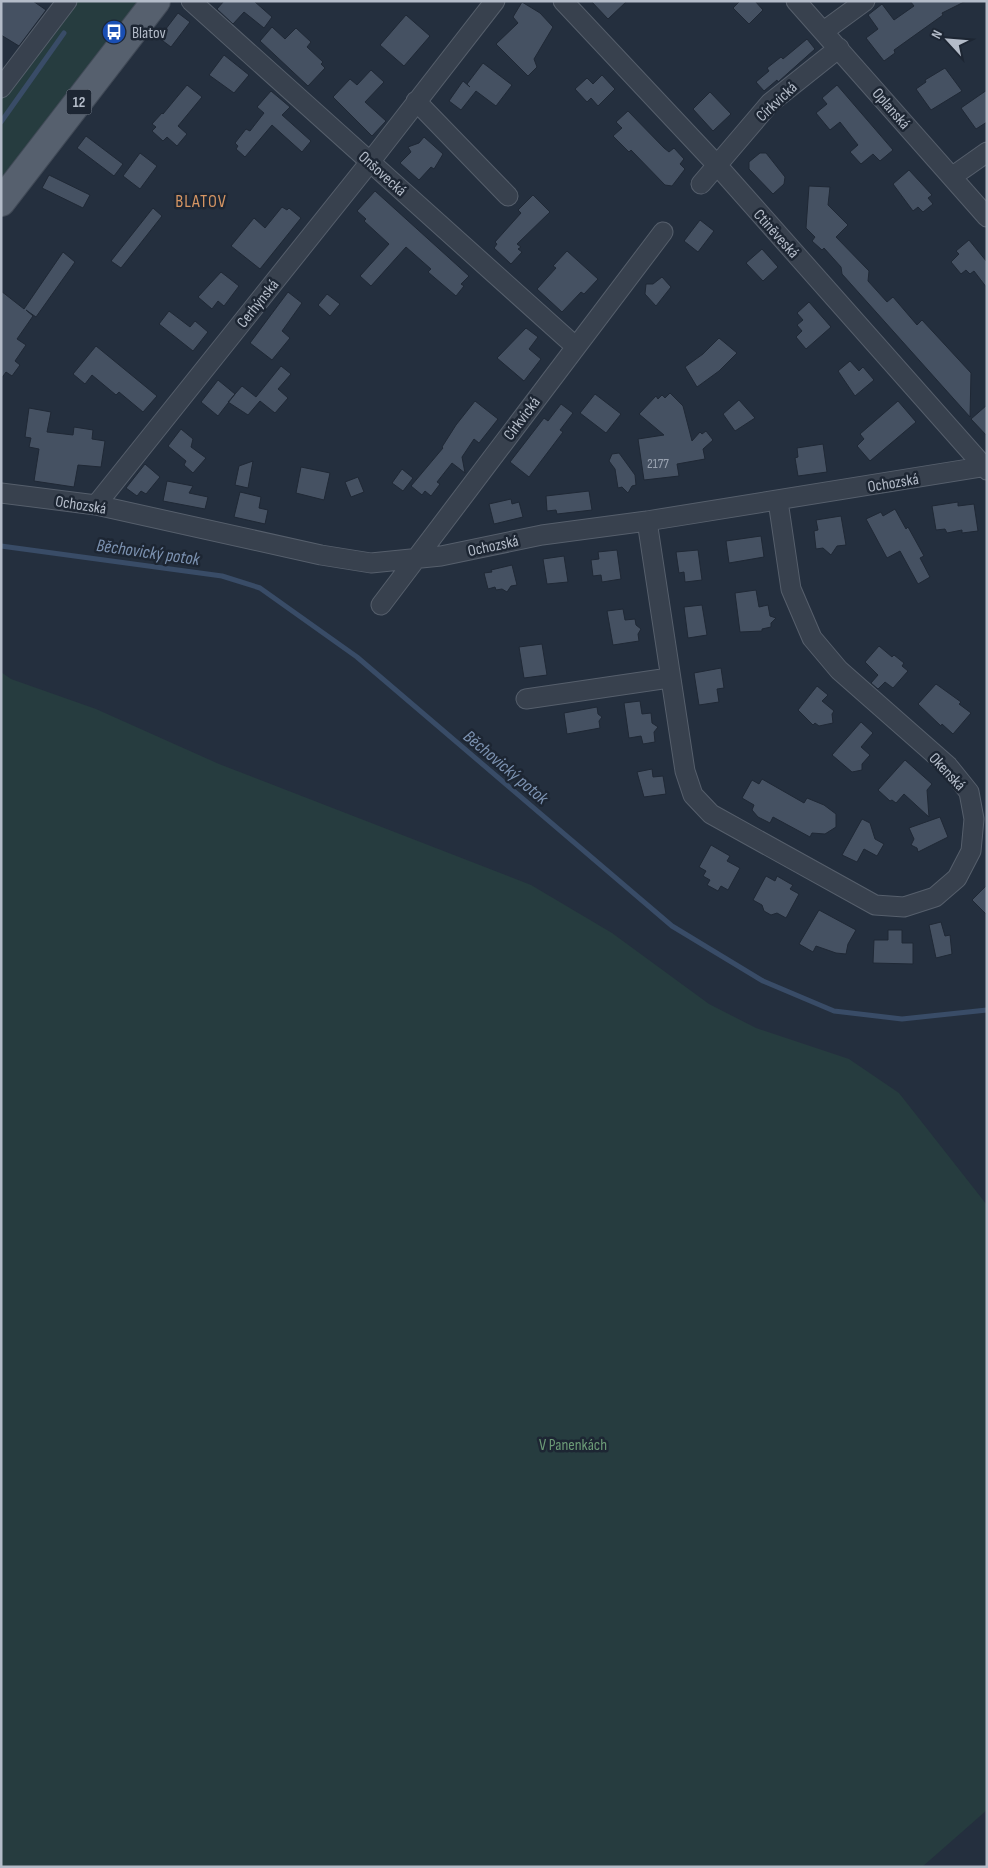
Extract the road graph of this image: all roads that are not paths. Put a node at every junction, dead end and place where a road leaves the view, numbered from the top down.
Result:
1 (67, 1) edge
2 (156, 1) edge
3 (190, 1) edge
4 (495, 1) edge
5 (563, 1) edge
6 (796, 1) edge
7 (866, 1) edge
8 (824, 31) junction
9 (839, 48) junction
10 (1, 88) edge
11 (416, 101) junction
12 (987, 152) edge
13 (370, 162) junction
14 (716, 164) junction
15 (953, 176) junction
16 (701, 184) dead end
17 (508, 196) dead end
18 (1, 202) edge
19 (987, 217) edge
20 (663, 232) dead end
21 (575, 346) junction
22 (986, 468) edge
23 (1, 493) edge
24 (778, 501) junction
25 (96, 504) junction
26 (647, 521) junction
27 (416, 558) junction
28 (381, 605) dead end
29 (669, 678) junction
30 (526, 699) dead end

1 - 10 street
2 - 18 main road, 12
3 - 13 street, Onšovecká
4 - 11 street, Cerhýnská
5 - 14 street, Ctiněveská
6 - 8 street, Oplanská
7 - 8 street
8 - 9 street, Oplanská
9 - 14 street, Církvická
9 - 15 street, Oplanská
11 - 13 street, Cerhýnská
11 - 17 street
12 - 15 street
13 - 21 street, Onšovecká
13 - 25 street, Cerhýnská
14 - 16 street, Církvická
14 - 22 street, Ctiněveská
15 - 19 street, Oplanská
20 - 21 street, Církvická
21 - 27 street, Církvická
22 - 24 street, Ochozská
23 - 25 street, Ochozská
24 - 26 street, Ochozská
24 - 29 street, Okenská
25 - 27 street, Ochozská
26 - 27 street, Ochozská
26 - 29 street, Okenská
27 - 28 street, Církvická
29 - 30 street

